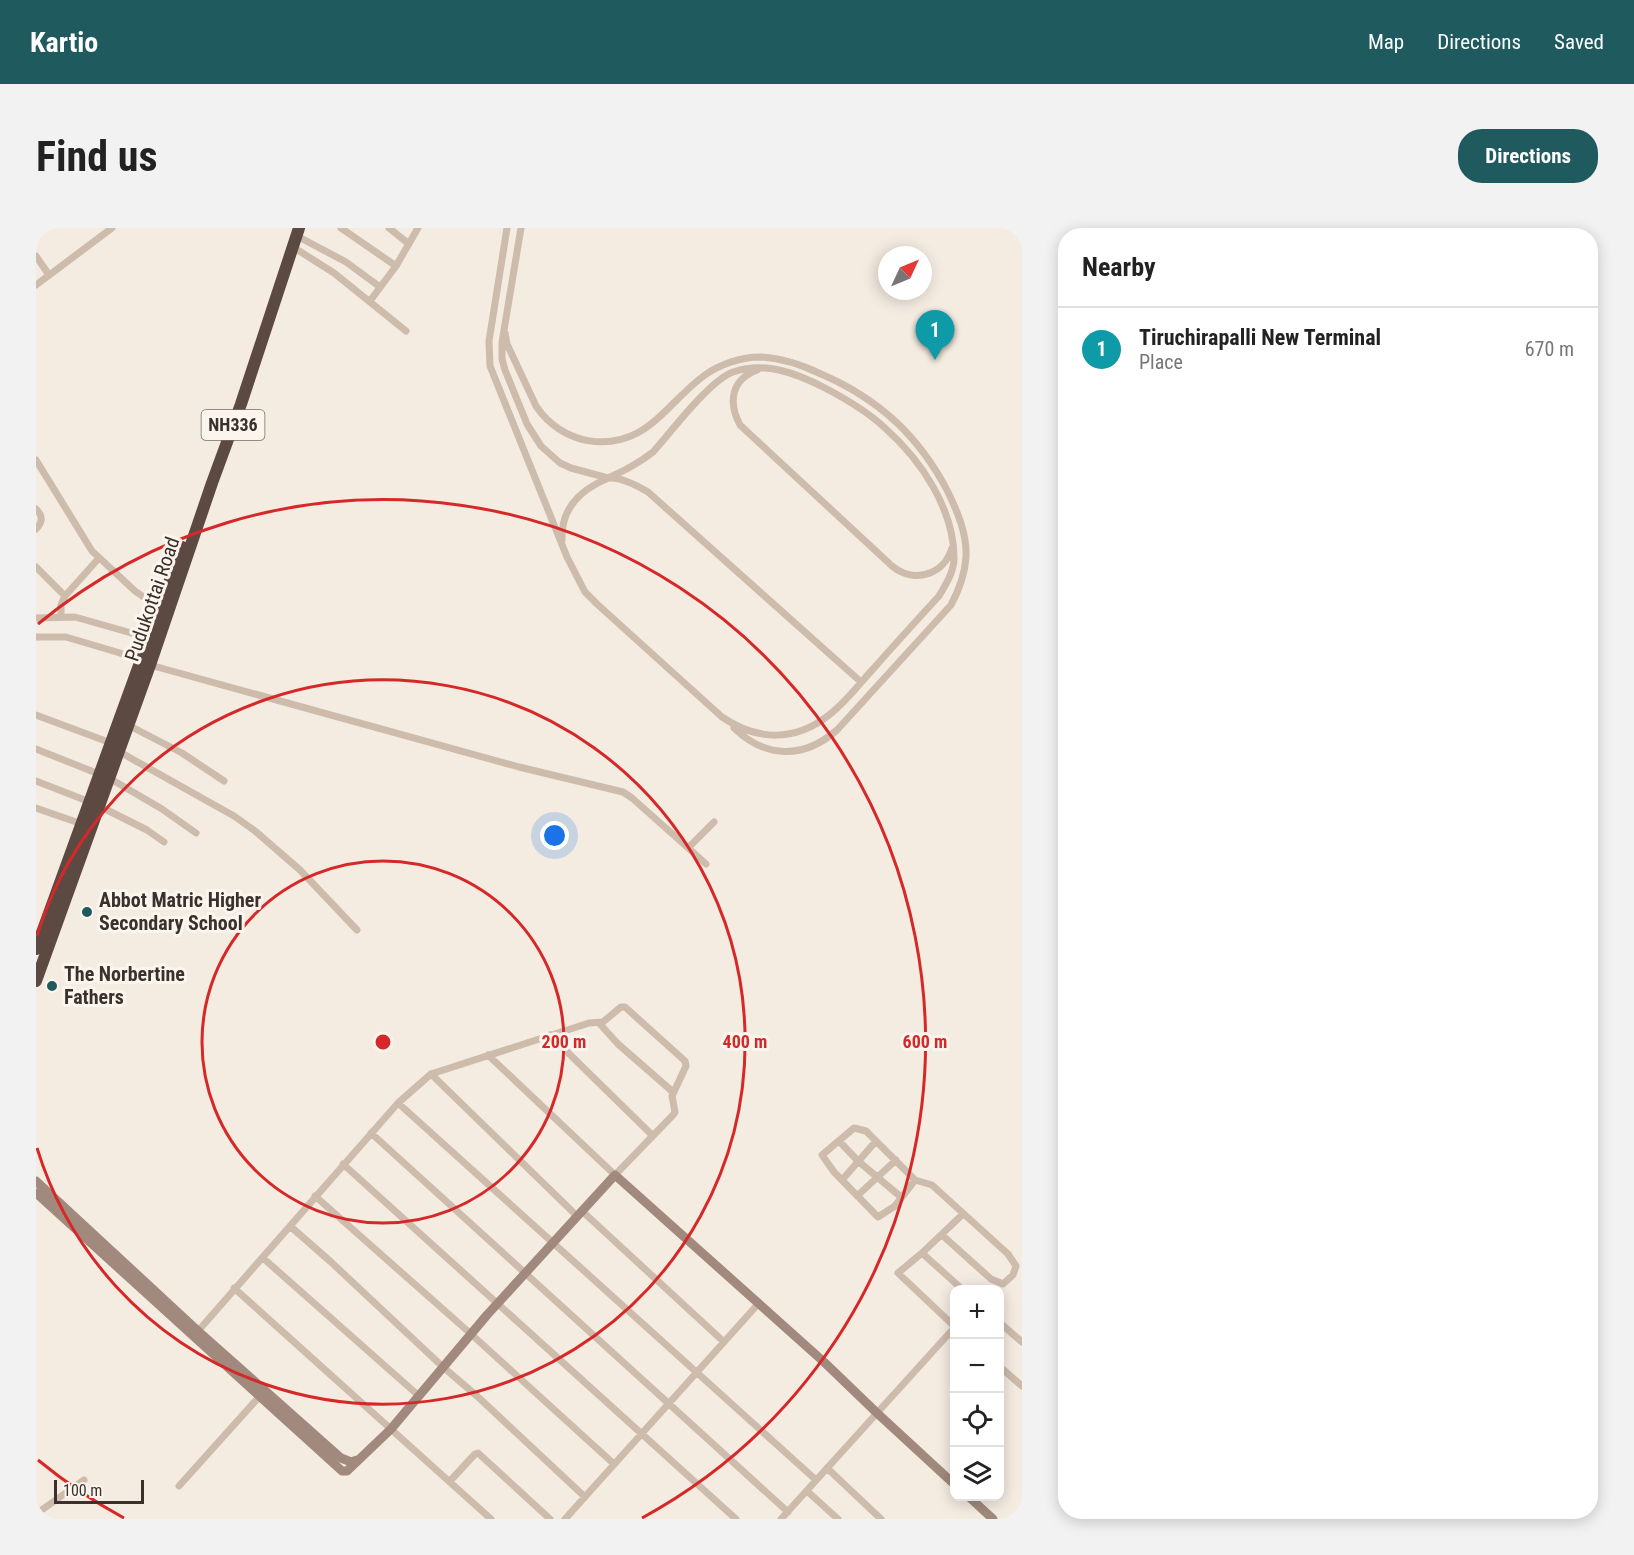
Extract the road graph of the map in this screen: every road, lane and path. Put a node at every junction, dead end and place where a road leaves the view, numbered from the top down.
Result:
1 (112, 228) edge
2 (341, 228) edge
3 (389, 228) edge
4 (418, 228) edge
5 (507, 228) edge
6 (521, 228) edge
7 (295, 235) edge
8 (409, 244) junction
9 (36, 256) edge
10 (396, 266) junction
11 (49, 275) junction
12 (36, 285) edge
13 (380, 288) junction
14 (370, 301) junction
15 (505, 321) junction
16 (406, 331) dead end
17 (773, 368) junction
18 (36, 460) edge
19 (608, 478) junction
20 (36, 509) edge
21 (36, 529) edge
22 (953, 545) junction
23 (567, 557) junction
24 (99, 558) junction
25 (36, 567) edge
26 (65, 596) junction
27 (159, 608) junction
28 (61, 616) junction
29 (36, 618) edge
30 (36, 637) edge
31 (149, 638) junction
32 (145, 663) junction
33 (861, 682) junction
34 (36, 715) edge
35 (722, 717) junction
36 (128, 725) junction
37 (115, 747) junction
38 (36, 749) edge
39 (104, 776) junction
40 (36, 781) edge
41 (224, 781) dead end
42 (95, 804) junction
43 (36, 808) edge
44 (714, 822) dead end
45 (82, 824) junction
46 (196, 833) dead end
47 (164, 842) dead end
48 (686, 846) junction
49 (706, 864) dead end
50 (56, 908) junction
51 (357, 930) dead end
52 (36, 949) edge
53 (36, 981) edge
54 (599, 1023) junction
55 (550, 1035) junction
56 (488, 1055) junction
57 (431, 1074) junction
58 (673, 1092) junction
59 (398, 1103) junction
60 (371, 1133) junction
61 (652, 1135) junction
62 (839, 1141) junction
63 (876, 1141) junction
64 (896, 1160) junction
65 (858, 1161) junction
66 (343, 1164) junction
67 (615, 1175) junction
68 (877, 1178) junction
69 (842, 1180) junction
70 (915, 1180) junction
71 (36, 1181) edge
72 (36, 1193) edge
73 (315, 1196) junction
74 (857, 1196) junction
75 (901, 1197) junction
76 (580, 1214) junction
77 (963, 1214) junction
78 (290, 1226) junction
79 (942, 1235) junction
80 (553, 1243) junction
81 (922, 1253) junction
82 (263, 1258) junction
83 (118, 1262) junction
84 (526, 1273) junction
85 (957, 1285) edge
86 (234, 1288) junction
87 (759, 1303) junction
88 (498, 1304) junction
89 (950, 1323) edge
90 (1004, 1326) edge
91 (198, 1331) junction
92 (950, 1331) edge
93 (471, 1334) junction
94 (724, 1342) junction
95 (1022, 1342) edge
96 (443, 1367) junction
97 (1004, 1370) edge
98 (697, 1372) junction
99 (1022, 1386) edge
100 (257, 1392) junction
101 (420, 1396) junction
102 (669, 1403) junction
103 (877, 1413) junction
104 (391, 1429) junction
105 (642, 1434) junction
106 (614, 1464) junction
107 (827, 1468) junction
108 (84, 1480) dead end
109 (816, 1480) junction
110 (950, 1480) edge
111 (450, 1481) junction
112 (179, 1486) dead end
113 (807, 1491) junction
114 (585, 1497) junction
115 (973, 1501) edge
116 (788, 1512) junction
117 (36, 1514) edge
118 (491, 1519) edge
119 (550, 1519) edge
120 (565, 1519) edge
121 (736, 1519) edge
122 (781, 1519) edge
123 (838, 1519) edge
124 (881, 1519) edge
125 (993, 1519) edge

1 - 11 street
2 - 10 street
3 - 8 street
4 - 8 street
5 - 23 street
6 - 15 street
7 - 13 street
7 - 14 street
7 - 27 highway, Pudukottai Road / NH336
7 - 32 highway, Pudukottai Road / NH336
8 - 10 street
9 - 11 street
10 - 13 street
11 - 12 street
13 - 14 street
14 - 16 street
15 - 19 street
15 - 35 street
17 - 19 street
17 - 22 street
17 - 22 street
18 - 24 street
19 - 23 street
19 - 33 street
20 - 21 street
22 - 33 street
23 - 35 street
24 - 26 street
24 - 27 street
25 - 26 street
26 - 28 street
27 - 31 highway, Pudukottai Road / NH336
28 - 29 street
28 - 31 street
30 - 32 street
31 - 32 highway, Pudukottai Road / NH336
32 - 36 highway, Pudukottai Road / NH336
32 - 37 highway, Pudukottai Road / NH336
32 - 48 street
33 - 35 street
34 - 37 street
36 - 37 highway, Pudukottai Road / NH336
36 - 41 street
37 - 39 highway, Pudukottai Road / NH336
37 - 51 street
38 - 39 street
39 - 42 highway, Pudukottai Road / NH336
39 - 46 street
40 - 42 street
42 - 45 highway, Pudukottai Road / NH336
42 - 47 street
42 - 50 highway, Pudukottai Road / NH336
43 - 45 street
44 - 48 street
45 - 50 highway, Pudukottai Road / NH336
48 - 49 street
50 - 52 highway, Pudukottai Road / NH336
50 - 53 highway, Pudukottai Road / NH336
54 - 55 street
54 - 58 street
54 - 58 street
55 - 56 street
55 - 61 street
56 - 57 street
56 - 67 street
57 - 59 street
57 - 76 street
58 - 61 street
59 - 60 street
59 - 80 street
60 - 66 street
60 - 84 street
61 - 67 street
62 - 63 street
62 - 65 street
62 - 69 street
63 - 64 street
63 - 65 street
64 - 68 street
64 - 70 street
65 - 68 street
65 - 69 street
66 - 73 street
66 - 88 street
67 - 76 street
67 - 87 street
68 - 74 street
68 - 75 street
69 - 74 street
70 - 75 street
70 - 77 street
71 - 83 street
72 - 83 street
73 - 78 street
73 - 93 street
74 - 75 street
76 - 80 street
76 - 94 street
77 - 79 street
77 - 79 street
78 - 82 street
78 - 96 street
79 - 81 street
80 - 84 street
80 - 98 street
81 - 85 street
81 - 89 street
82 - 86 street
82 - 101 street
83 - 91 street
83 - 100 street
84 - 88 street
84 - 102 street
86 - 91 street
86 - 104 street
87 - 94 street
87 - 103 street
88 - 93 street
88 - 105 street
90 - 95 street
91 - 100 street
92 - 103 street
93 - 96 street
93 - 106 street
94 - 98 street
96 - 101 street
96 - 114 street
97 - 99 street
98 - 102 street
98 - 109 street
100 - 104 street
100 - 112 street
101 - 104 street
102 - 105 street
102 - 116 street
103 - 107 street
103 - 110 street
104 - 111 street
105 - 106 street
105 - 121 street
106 - 114 street
107 - 109 street
107 - 124 street
108 - 117 street
109 - 113 street
111 - 118 street
111 - 119 street
113 - 116 street
113 - 123 street
114 - 120 street
115 - 125 street
116 - 122 street

